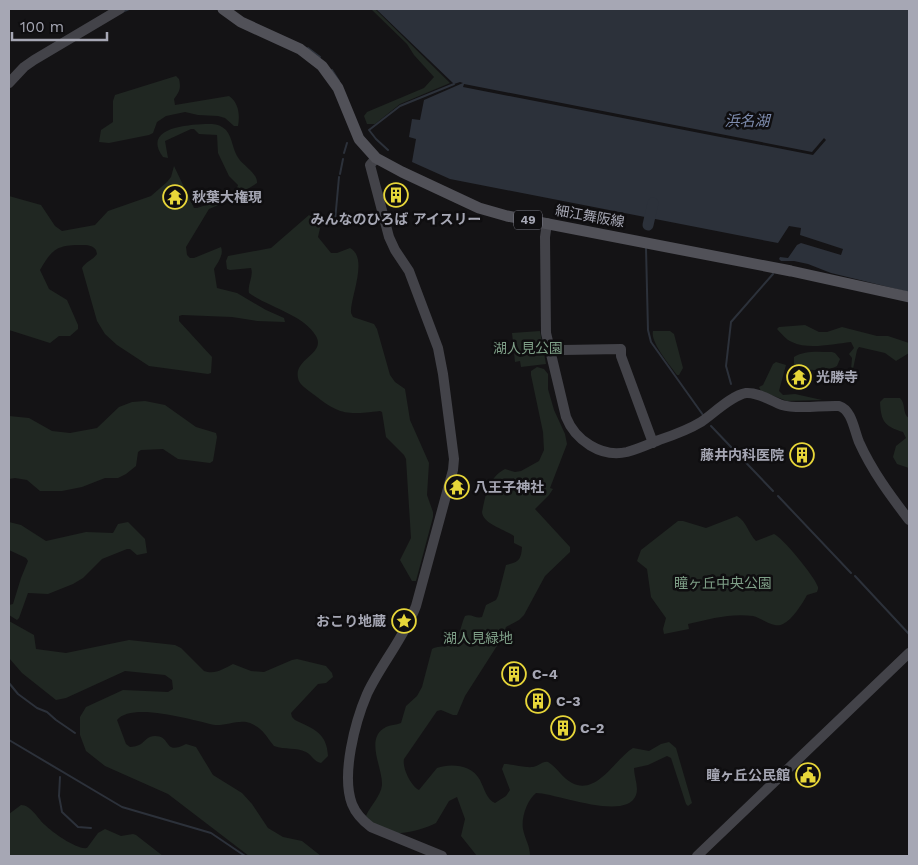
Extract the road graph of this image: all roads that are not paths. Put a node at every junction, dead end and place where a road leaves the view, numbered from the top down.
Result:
1 (120, 9) edge
2 (222, 9) edge
3 (9, 83) edge
4 (376, 158) junction
5 (547, 224) junction
6 (909, 296) edge
7 (550, 352) junction
8 (653, 443) junction
9 (909, 520) edge
10 (909, 653) edge
11 (442, 856) edge
12 (697, 856) edge

1 - 3 street
2 - 4 main road, 細江舞阪線 / 49
4 - 5 main road, 細江舞阪線 / 49
4 - 11 street
5 - 6 main road, 細江舞阪線 / 49
5 - 7 street
7 - 8 street
7 - 8 street
8 - 9 street
10 - 12 street

